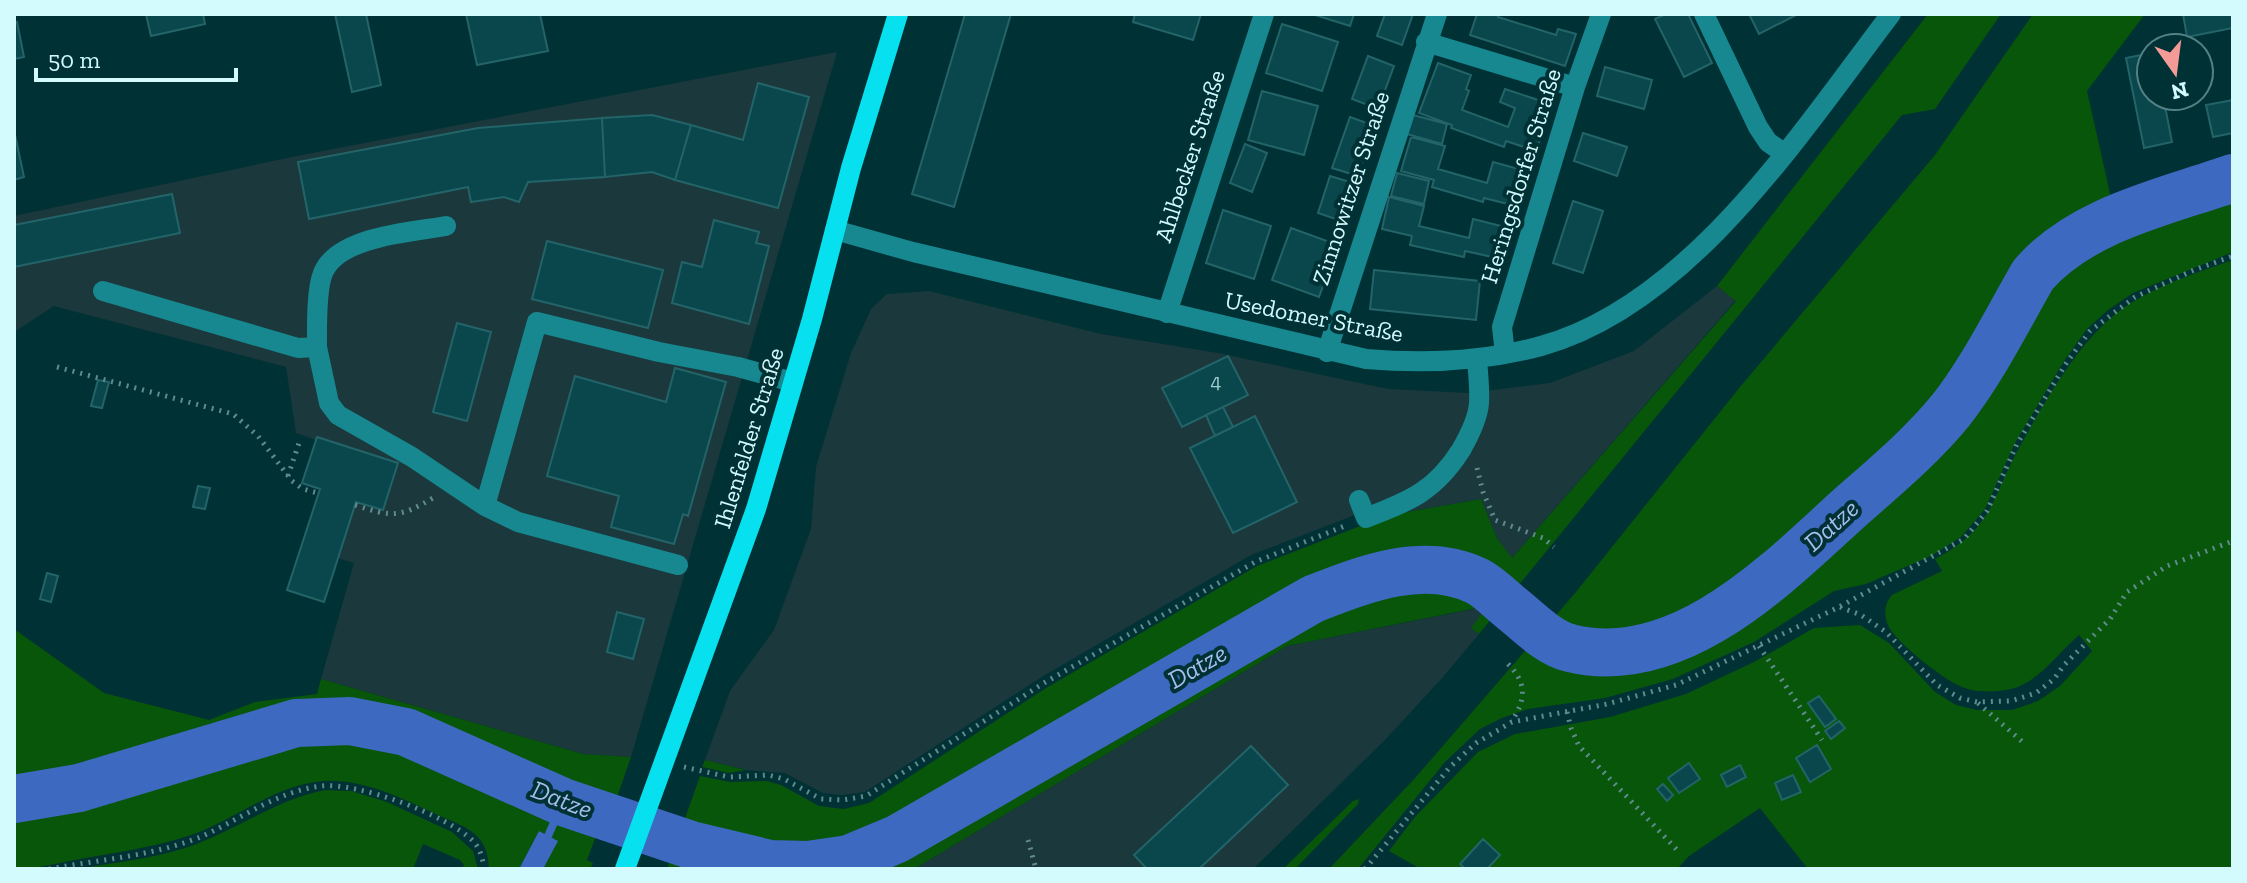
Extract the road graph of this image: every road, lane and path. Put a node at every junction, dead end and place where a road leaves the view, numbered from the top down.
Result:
1 (898, 14) edge
2 (1264, 14) edge
3 (1437, 14) edge
4 (1601, 14) edge
5 (1704, 14) edge
6 (1891, 14) edge
7 (1426, 42) junction
8 (1575, 87) junction
9 (1785, 154) junction
10 (446, 226) dead end
11 (835, 230) junction
12 (2233, 256) edge
13 (103, 291) dead end
14 (1167, 313) junction
15 (317, 347) junction
16 (1327, 352) junction
17 (1505, 354) junction
18 (1477, 359) junction
19 (57, 367) dead end
20 (793, 382) junction
21 (1470, 436) junction
22 (299, 443) dead end
23 (288, 476) junction
24 (447, 481) junction
25 (318, 493) dead end
26 (355, 505) dead end
27 (485, 506) junction
28 (1363, 509) joint
29 (2233, 541) edge
30 (1554, 547) dead end
31 (678, 565) dead end
32 (1839, 607) junction
33 (1759, 646) junction
34 (1508, 664) dead end
35 (1977, 702) junction
36 (1567, 712) junction
37 (1512, 722) junction
38 (1822, 740) dead end
39 (2025, 744) dead end
40 (703, 771) dead end
41 (1028, 840) dead end
42 (1679, 852) dead end
43 (49, 869) edge
44 (484, 869) edge
45 (625, 869) edge
46 (1036, 869) edge
47 (1365, 869) edge

1 - 11 main road, Ihlenfelder Straße
2 - 14 street, Ahlbecker Straße
3 - 7 street, Zinnowitzer Straße
4 - 8 street, Heringsdorfer Straße
5 - 9 street
6 - 9 street, Usedomer Straße
7 - 8 street
7 - 16 street, Zinnowitzer Straße
8 - 17 street, Heringsdorfer Straße
9 - 17 street, Usedomer Straße
10 - 15 street
11 - 14 street, Usedomer Straße
11 - 20 main road, Ihlenfelder Straße
12 - 32 path
13 - 15 street
14 - 16 street, Usedomer Straße
15 - 24 street
16 - 18 street, Usedomer Straße
17 - 18 street, Usedomer Straße
18 - 21 street
19 - 23 path
20 - 27 street
20 - 45 main road, Ihlenfelder Straße
21 - 28 street
21 - 30 path
22 - 23 path
23 - 25 path
24 - 26 path
24 - 27 street
27 - 31 street
28 - 40 path
29 - 35 path
32 - 33 path
32 - 35 path
33 - 36 path
33 - 38 path
34 - 37 path
35 - 39 path
36 - 37 path
36 - 42 path
37 - 47 path
41 - 46 path
43 - 44 path

